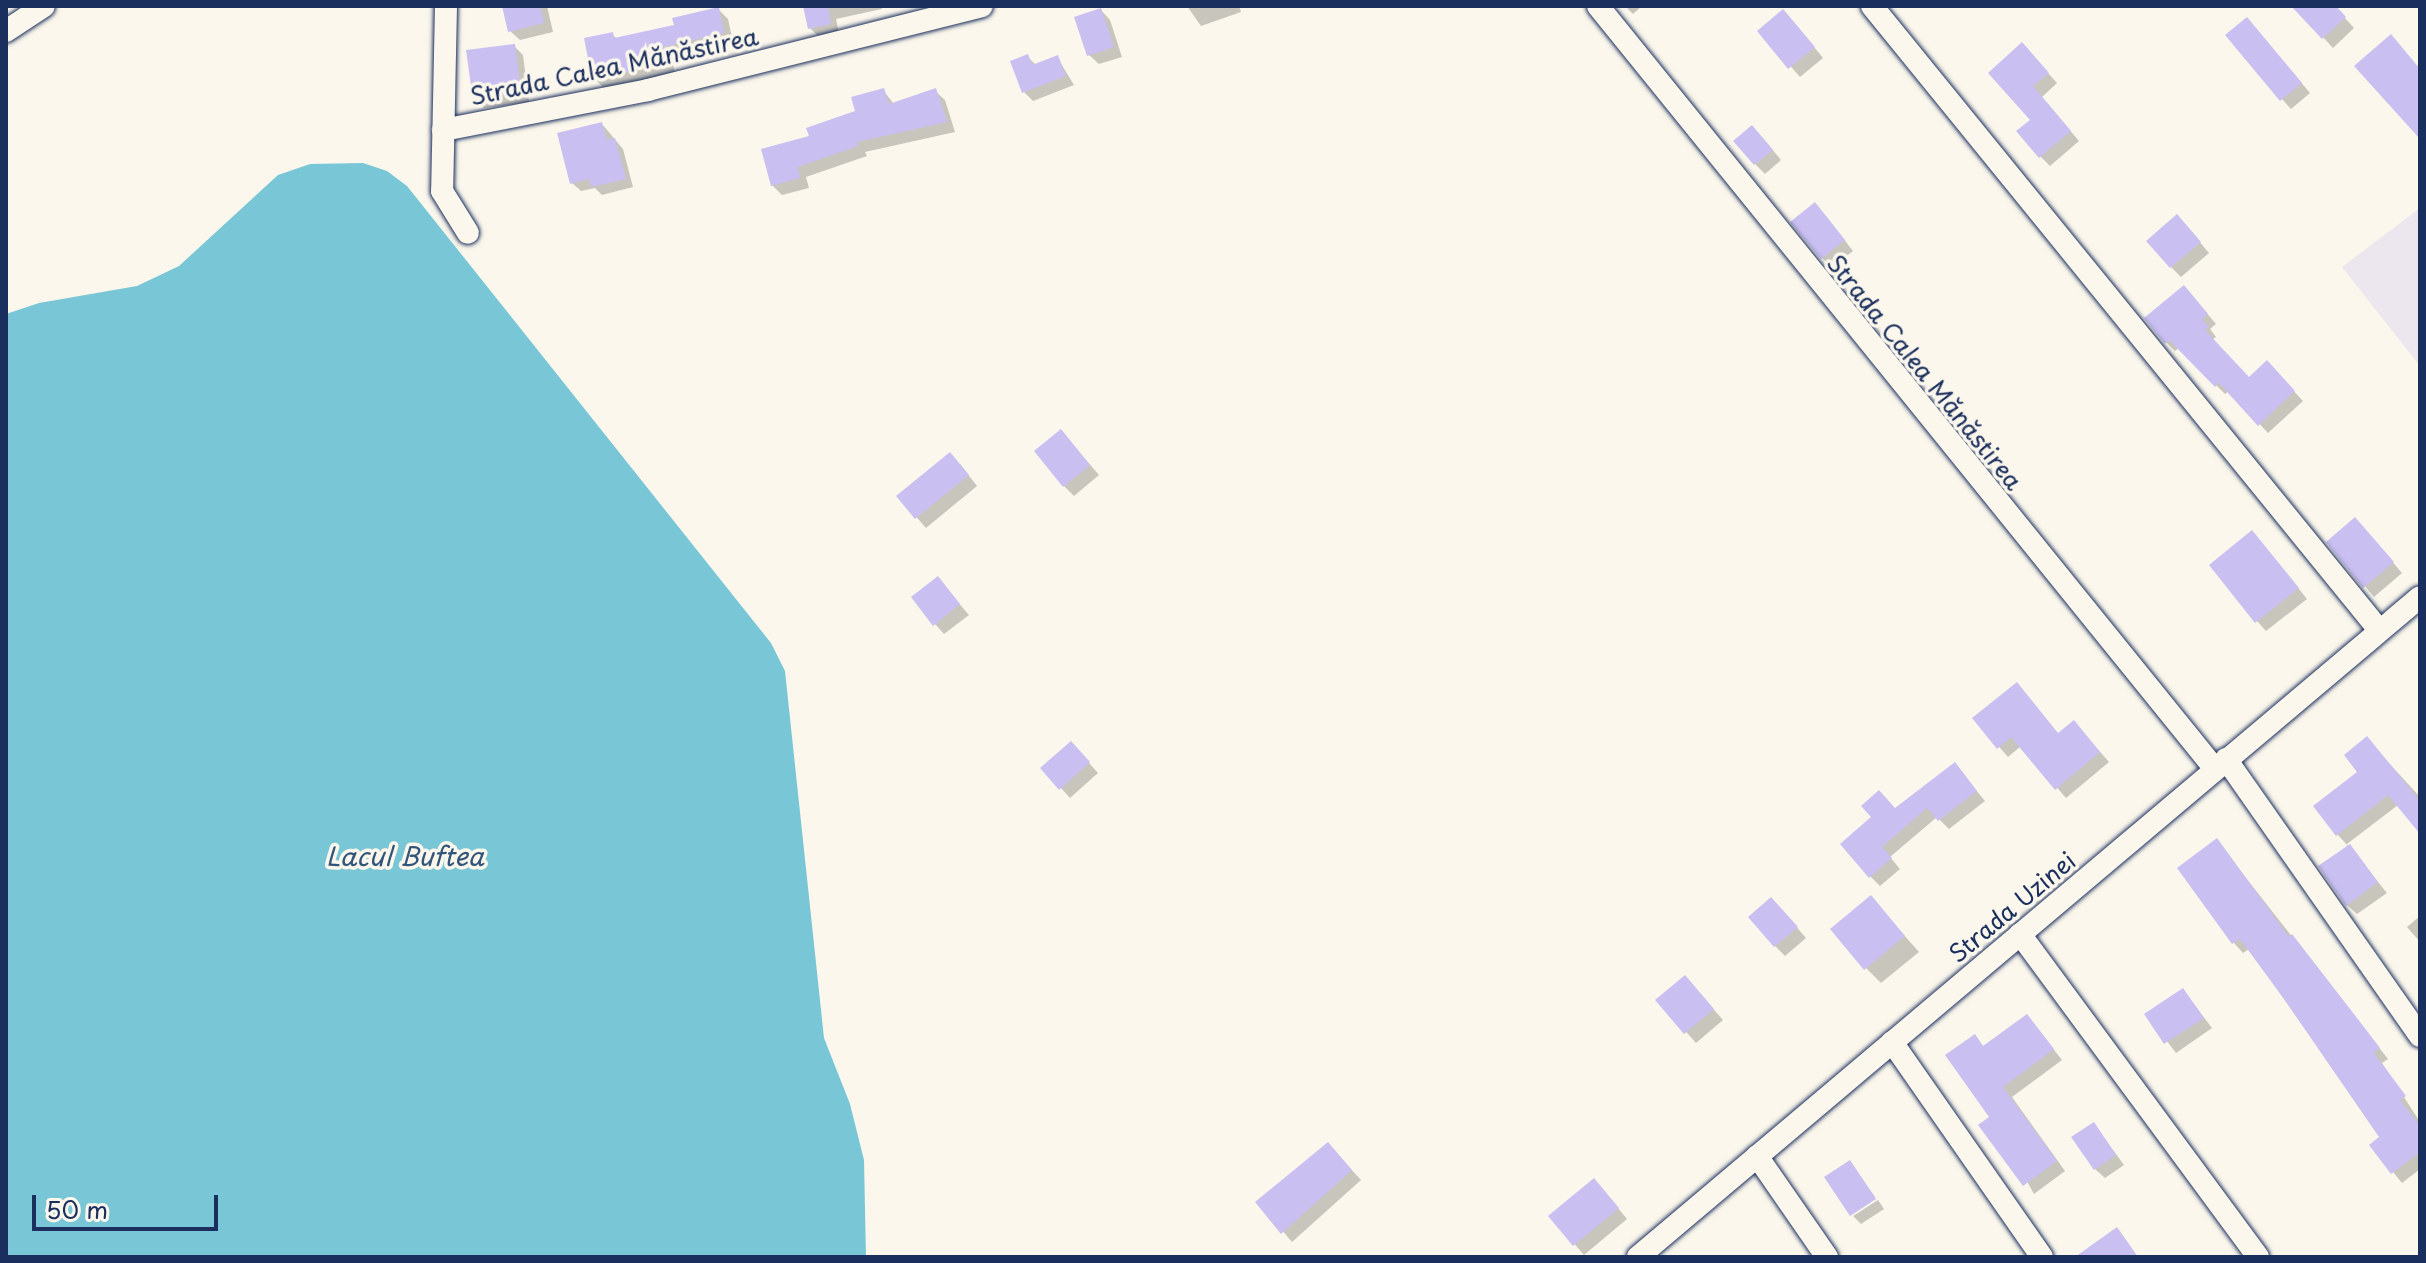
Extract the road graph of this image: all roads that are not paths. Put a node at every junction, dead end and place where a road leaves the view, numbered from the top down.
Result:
1 (44, 6) edge
2 (446, 6) edge
3 (982, 6) edge
4 (1598, 6) edge
5 (1872, 6) edge
6 (6, 31) edge
7 (443, 130) junction
8 (468, 233) dead end
9 (2420, 597) edge
10 (2380, 631) junction
11 (2220, 764) junction
12 (2020, 934) junction
13 (2420, 1036) edge
14 (1892, 1042) junction
15 (1757, 1156) junction
16 (1638, 1257) edge
17 (1827, 1257) edge
18 (2042, 1257) edge
19 (2258, 1257) edge

1 - 6 street
2 - 7 street
3 - 7 street, Strada Calea Mănăstirea
4 - 11 street, Strada Calea Mănăstirea
5 - 10 street
7 - 8 street
9 - 10 street, Strada Uzinei
10 - 11 street, Strada Uzinei
11 - 12 street, Strada Uzinei
11 - 13 street, Strada Calea Mănăstirea
12 - 14 street, Strada Uzinei
12 - 19 street
14 - 15 street, Strada Uzinei
14 - 18 street
15 - 16 street, Strada Uzinei
15 - 17 street

